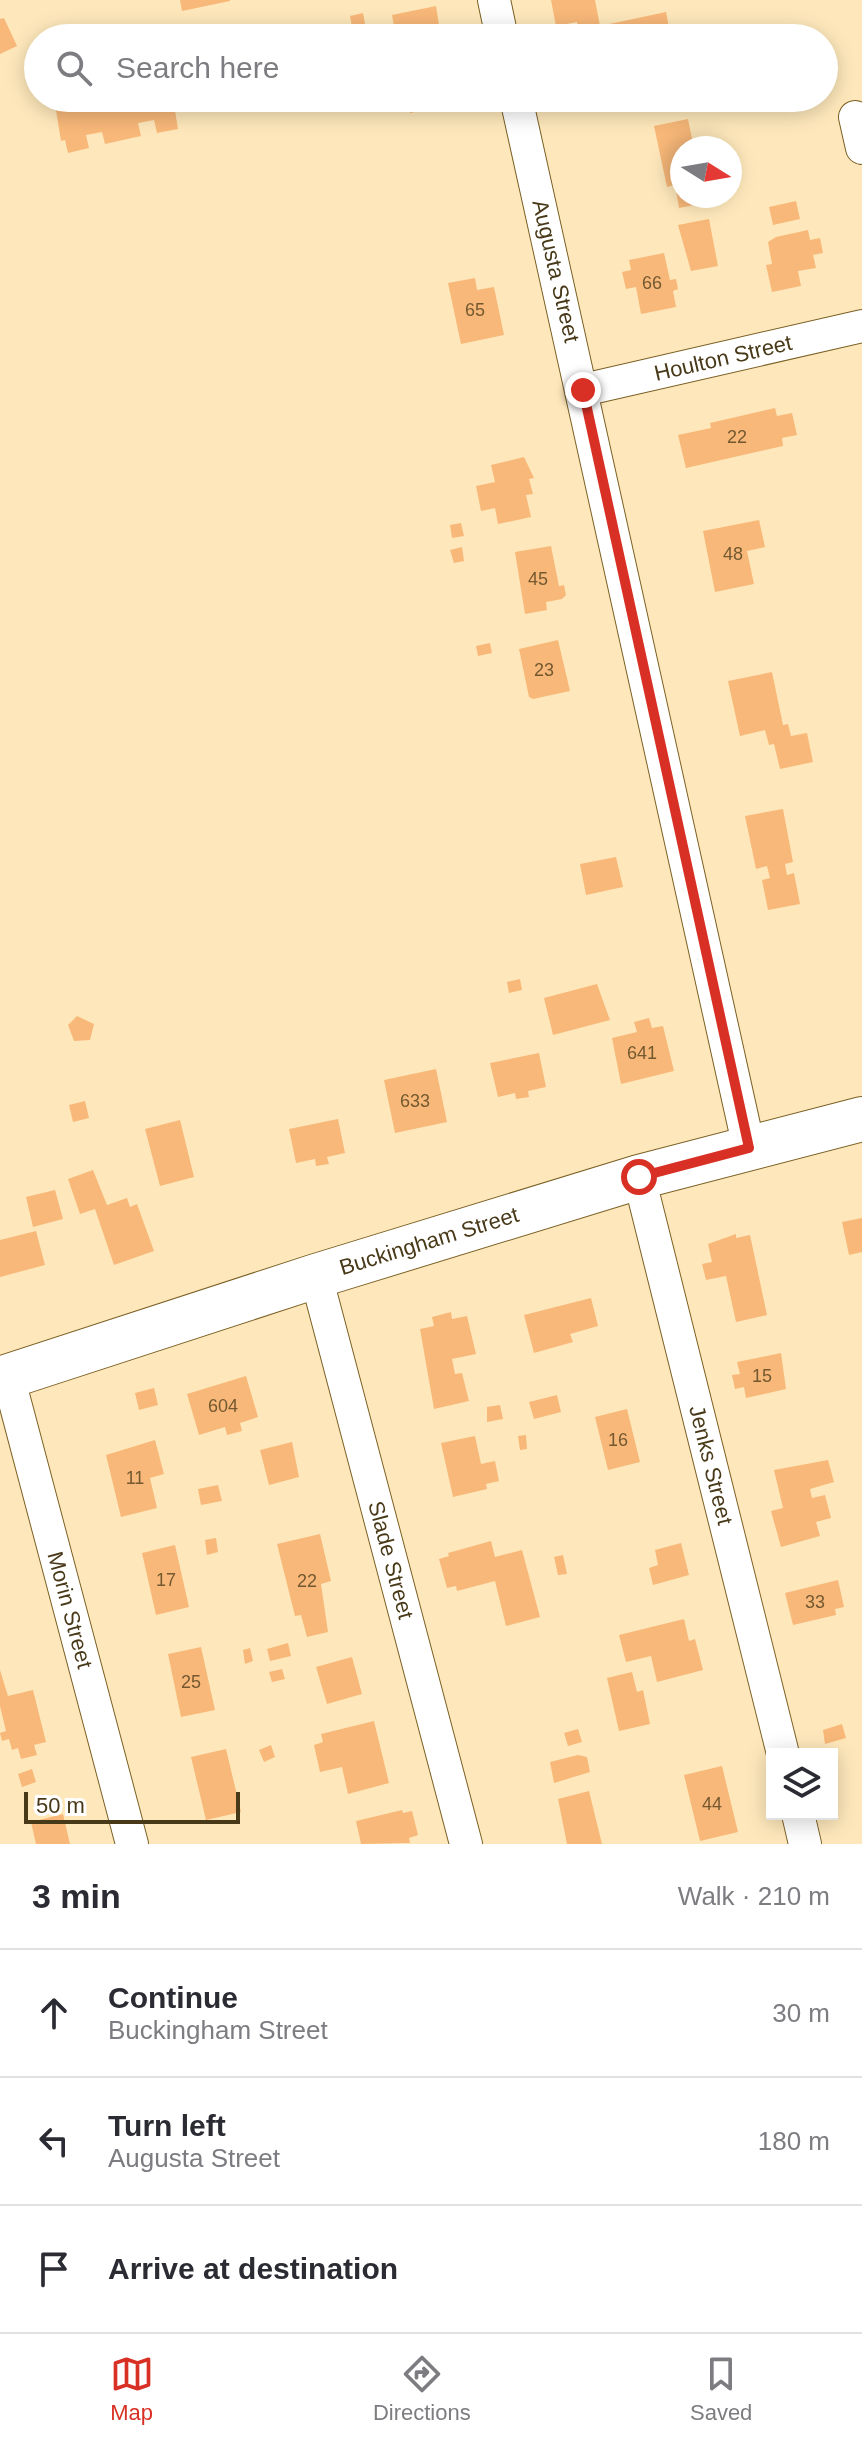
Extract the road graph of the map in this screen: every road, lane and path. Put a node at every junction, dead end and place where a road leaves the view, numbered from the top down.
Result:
1 (494, 0) edge
2 (499, 24) edge
3 (519, 112) edge
4 (855, 117) dead end
5 (862, 148) edge
6 (862, 326) edge
7 (583, 390) junction
8 (862, 1119) edge
9 (749, 1148) junction
10 (639, 1177) junction
11 (316, 1276) junction
12 (4, 1377) edge
13 (782, 1748) edge
14 (799, 1820) edge
15 (132, 1844) edge
16 (466, 1844) edge
17 (805, 1844) edge

1 - 2 street
3 - 7 street, Augusta Street
4 - 5 street
6 - 7 street, Houlton Street
7 - 9 street, Augusta Street
8 - 9 main road, Buckingham Street
9 - 10 main road, Buckingham Street
10 - 11 main road, Buckingham Street
10 - 13 street, Jenks Street
11 - 12 main road, Buckingham Street
11 - 16 street, Slade Street
12 - 15 street, Morin Street
14 - 17 street

